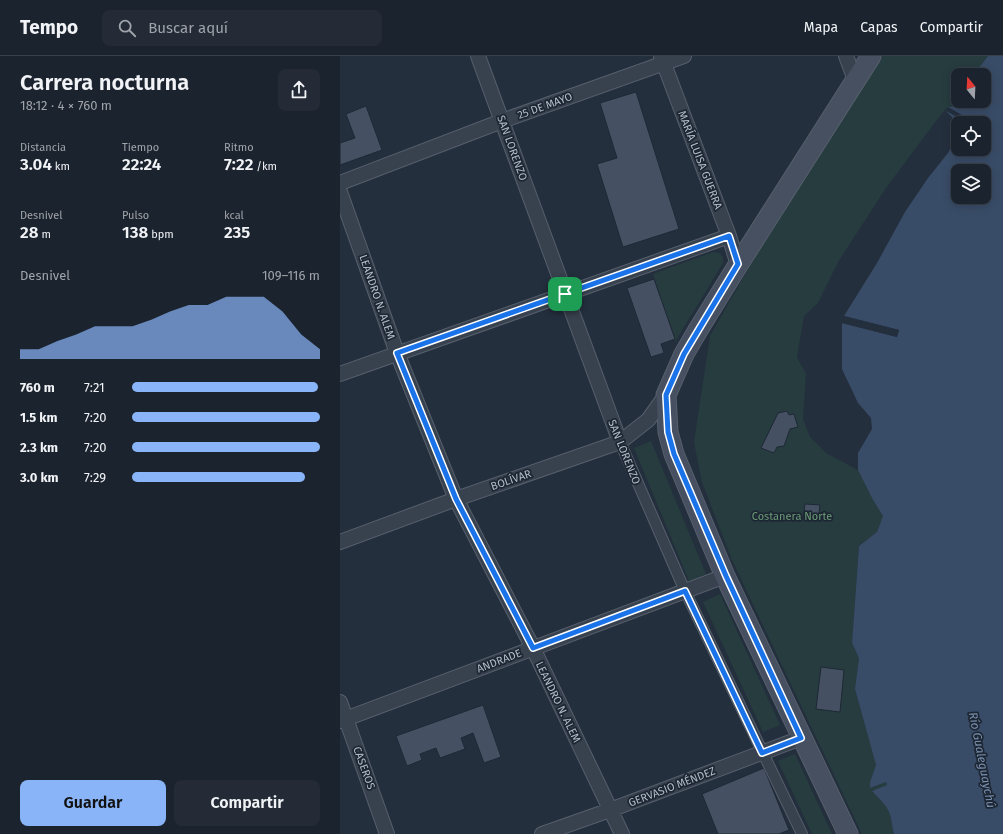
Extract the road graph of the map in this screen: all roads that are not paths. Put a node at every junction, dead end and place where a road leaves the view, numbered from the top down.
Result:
1 (478, 56) edge
2 (684, 56) edge
3 (846, 56) edge
4 (871, 56) edge
5 (662, 60) edge
6 (855, 80) junction
7 (502, 121) junction
8 (340, 183) edge
9 (340, 192) edge
10 (729, 236) junction
11 (738, 264) junction
12 (565, 294) junction
13 (397, 353) junction
14 (340, 374) edge
15 (666, 395) junction
16 (620, 442) junction
17 (456, 499) junction
18 (340, 542) edge
19 (726, 576) junction
20 (685, 591) junction
21 (533, 648) junction
22 (340, 702) edge
23 (343, 720) edge
24 (801, 738) junction
25 (762, 753) junction
26 (610, 810) junction
27 (387, 834) edge
28 (542, 834) edge
29 (622, 834) edge
30 (802, 834) edge
31 (848, 834) edge

1 - 7 street, SAN LORENZO
2 - 5 street, 25 DE MAYO
3 - 6 street
4 - 6 main road
5 - 7 street, 25 DE MAYO
5 - 10 street, MARÍA LUISA GUERRA
6 - 11 main road
7 - 8 street, 25 DE MAYO
7 - 12 street, SAN LORENZO
9 - 13 street, LEANDRO N. ALEM
10 - 11 street, MARÍA LUISA GUERRA
10 - 12 street
11 - 15 main road
12 - 13 street
12 - 16 street, SAN LORENZO
13 - 14 street
13 - 17 street, LEANDRO N. ALEM
15 - 16 street, BOLÍVAR
15 - 19 main road
16 - 17 street, BOLÍVAR
16 - 20 street, SAN LORENZO
17 - 18 street, BOLÍVAR
17 - 21 street, LEANDRO N. ALEM
19 - 20 street, ANDRADE
19 - 24 main road
20 - 21 street, ANDRADE
20 - 25 street, SAN LORENZO
21 - 23 street, ANDRADE
21 - 26 street, LEANDRO N. ALEM
22 - 23 street, CASEROS
23 - 27 street, CASEROS
24 - 25 street, GERVASIO MÉNDEZ
24 - 31 main road
25 - 26 street, GERVASIO MÉNDEZ
25 - 30 street, SAN LORENZO
26 - 28 street, GERVASIO MÉNDEZ
26 - 29 street, LEANDRO N. ALEM

